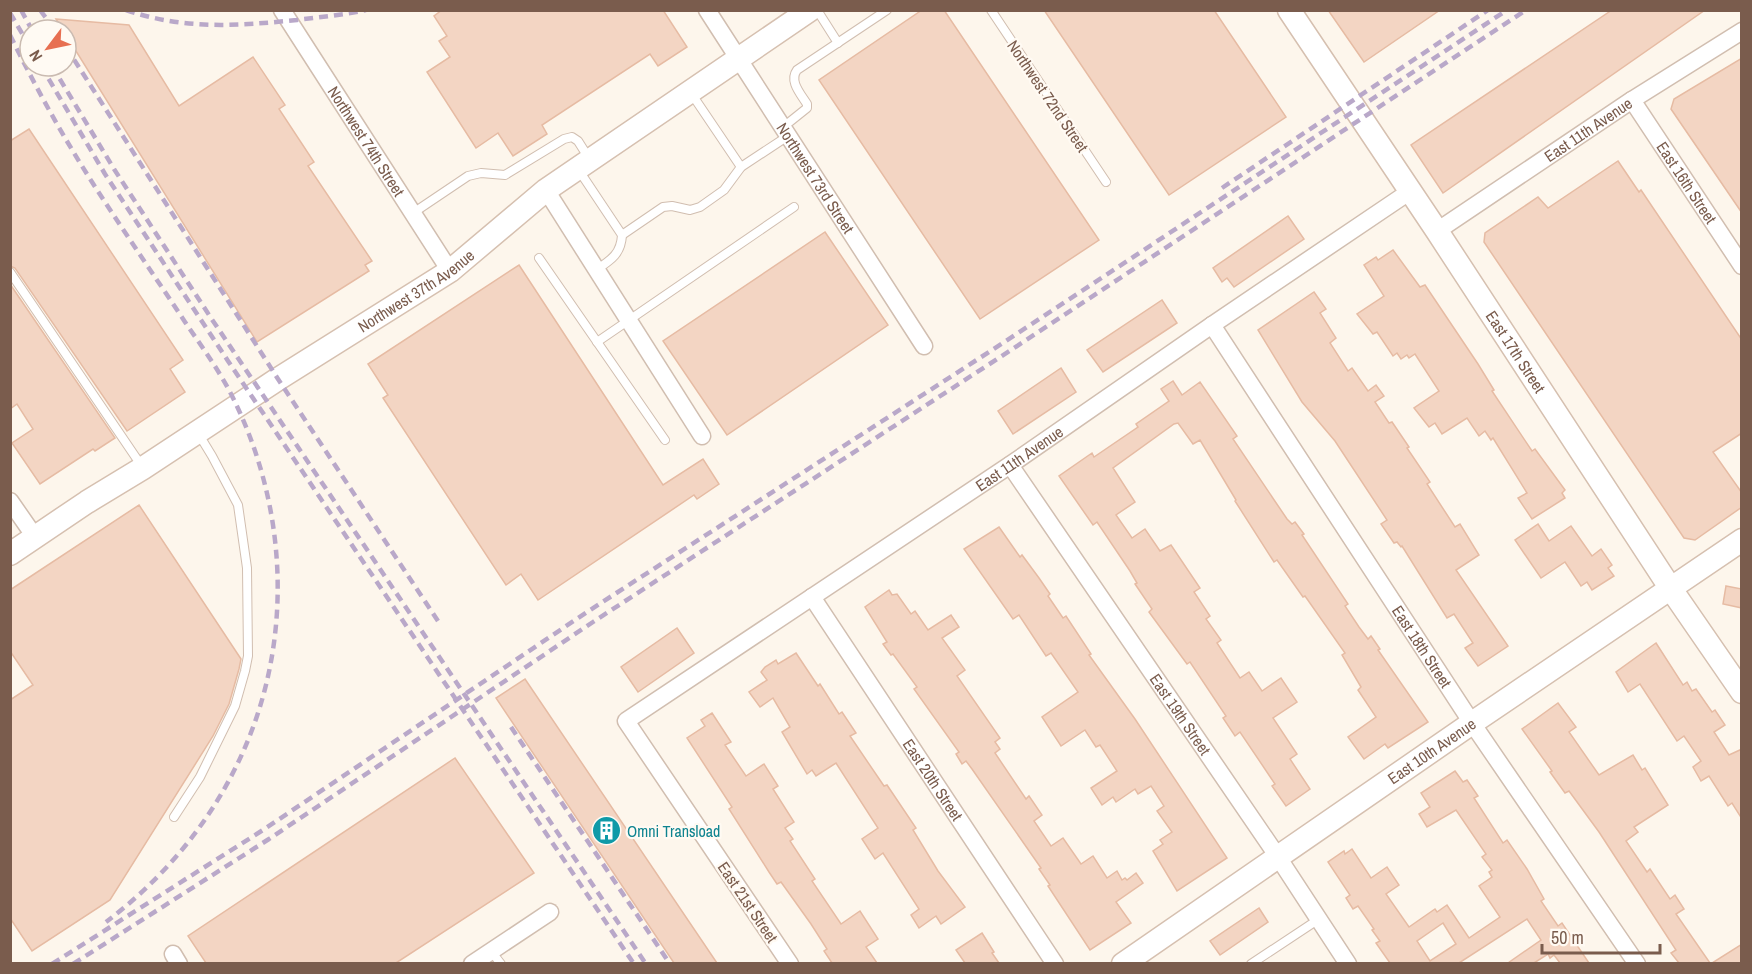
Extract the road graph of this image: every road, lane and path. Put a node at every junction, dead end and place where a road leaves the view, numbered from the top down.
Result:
1 (282, 10) edge
2 (707, 10) edge
3 (810, 10) edge
4 (817, 10) edge
5 (887, 10) edge
6 (991, 10) edge
7 (1289, 10) edge
8 (1742, 31) edge
9 (838, 43) junction
10 (738, 60) junction
11 (690, 92) junction
12 (1632, 100) junction
13 (785, 132) junction
14 (584, 164) junction
15 (741, 167) junction
16 (1106, 182) dead end
17 (546, 190) junction
18 (1409, 192) junction
19 (794, 207) dead end
20 (413, 213) junction
21 (1437, 231) junction
22 (622, 235) junction
23 (539, 258) dead end
24 (1742, 266) edge
25 (596, 270) junction
26 (450, 271) junction
27 (10, 272) edge
28 (628, 320) junction
29 (1212, 325) junction
30 (597, 342) junction
31 (924, 346) dead end
32 (197, 433) junction
33 (702, 436) dead end
34 (665, 441) dead end
35 (1010, 465) junction
36 (143, 468) junction
37 (10, 501) edge
38 (35, 537) junction
39 (1742, 540) edge
40 (10, 554) edge
41 (1671, 589) junction
42 (812, 597) junction
43 (1742, 693) edge
44 (626, 721) joint
45 (1472, 723) junction
46 (174, 817) dead end
47 (1278, 857) junction
48 (550, 912) dead end
49 (1319, 919) junction
50 (496, 957) edge
51 (472, 963) edge
52 (790, 963) edge
53 (1055, 963) edge
54 (1123, 963) edge
55 (1251, 963) edge
56 (1348, 963) edge
57 (1636, 963) edge

1 - 20 street, Northwest 74th Street
2 - 10 street, Northwest 73rd Street
3 - 10 street, Northwest 37th Avenue
4 - 9 lane
5 - 9 lane
6 - 16 lane, Northwest 72nd Street
7 - 18 street, East 17th Street
8 - 12 street, East 11th Avenue
9 - 13 lane
10 - 11 street, Northwest 37th Avenue
10 - 13 street, Northwest 73rd Street
11 - 14 street, Northwest 37th Avenue
11 - 15 lane
12 - 21 street, East 11th Avenue
12 - 24 street, East 16th Street
13 - 15 lane
13 - 31 street, Northwest 73rd Street
14 - 17 street, Northwest 37th Avenue
14 - 20 lane
14 - 22 lane
15 - 22 lane
17 - 25 street
17 - 26 street, Northwest 37th Avenue
18 - 21 street, East 17th Street
18 - 29 street, East 11th Avenue
19 - 28 lane
20 - 26 street, Northwest 74th Street
21 - 41 street, East 17th Street
22 - 25 lane
23 - 30 lane
25 - 28 street
26 - 32 street, Northwest 37th Avenue
27 - 36 lane
28 - 30 lane
28 - 33 street
29 - 35 street, East 11th Avenue
29 - 45 street, East 18th Street
30 - 34 lane
32 - 36 street, Northwest 37th Avenue
32 - 46 lane
35 - 42 street, East 11th Avenue
35 - 47 street, East 19th Street
36 - 38 street, Northwest 37th Avenue
37 - 38 street
38 - 40 street, Northwest 37th Avenue
39 - 41 street, East 10th Avenue
41 - 43 street, East 17th Street
41 - 45 street, East 10th Avenue
42 - 44 street, East 11th Avenue
42 - 53 street, East 20th Street
44 - 52 street, East 21st Street
45 - 47 street, East 10th Avenue
45 - 57 street, East 18th Street
47 - 49 street, East 19th Street
47 - 54 street, East 10th Avenue
48 - 50 street
49 - 55 lane
49 - 56 street, East 19th Street
50 - 51 street

